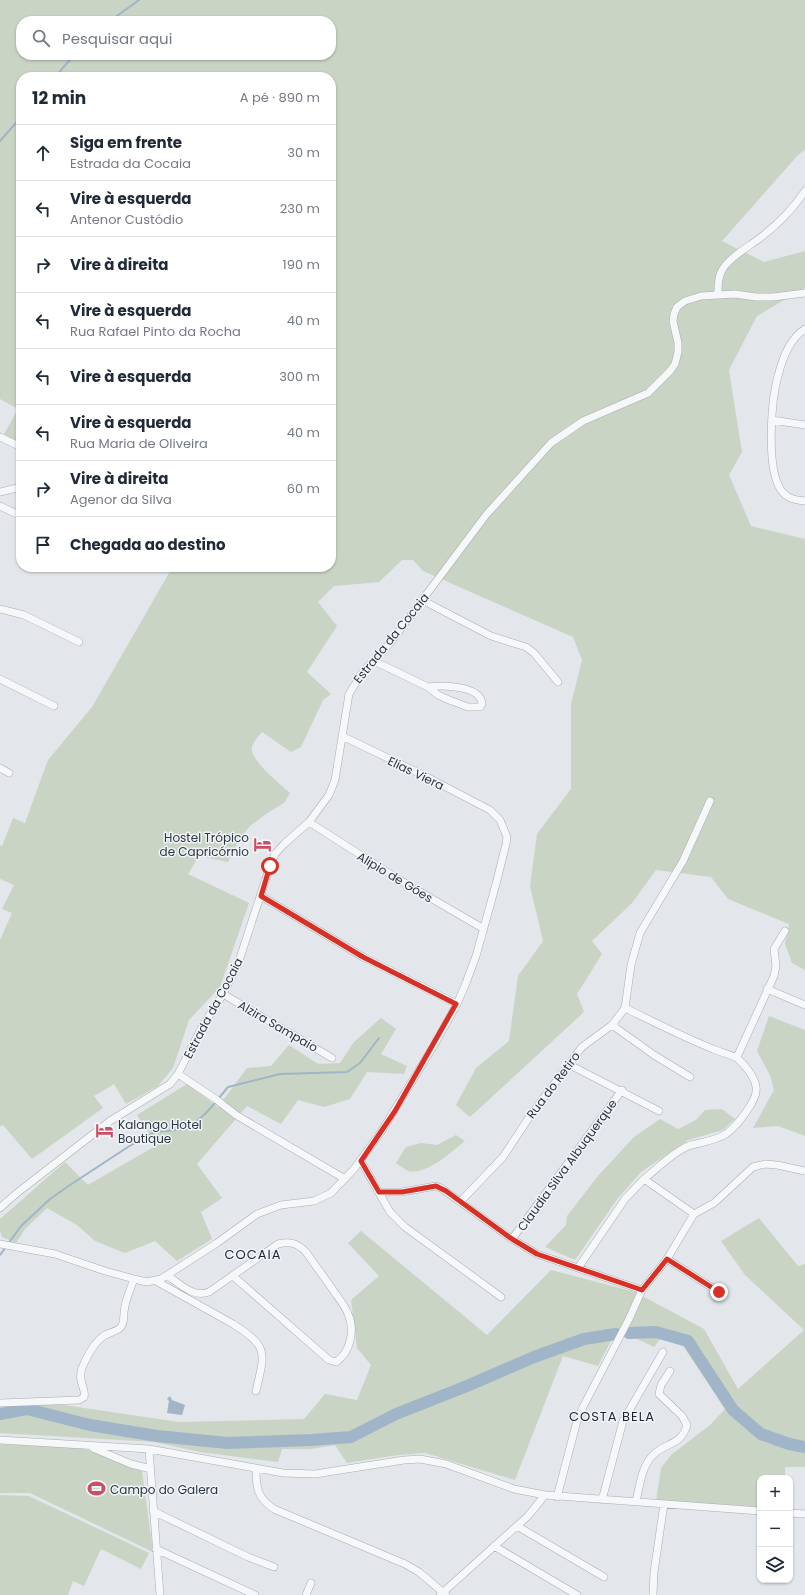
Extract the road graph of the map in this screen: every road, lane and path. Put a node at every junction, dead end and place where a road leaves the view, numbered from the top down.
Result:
1 (805, 191) edge
2 (718, 294) junction
3 (805, 294) edge
4 (805, 329) edge
5 (772, 420) junction
6 (805, 425) edge
7 (0, 437) edge
8 (16, 445) edge
9 (16, 488) edge
10 (0, 492) edge
11 (805, 501) edge
12 (0, 506) edge
13 (16, 514) edge
14 (422, 600) junction
15 (0, 610) edge
16 (79, 642) dead end
17 (374, 661) junction
18 (0, 679) edge
19 (558, 682) dead end
20 (428, 687) junction
21 (54, 706) dead end
22 (342, 736) junction
23 (0, 768) edge
24 (9, 773) dead end
25 (710, 801) dead end
26 (309, 822) junction
27 (261, 896) junction
28 (484, 929) junction
29 (785, 931) dead end
30 (767, 989) junction
31 (223, 994) junction
32 (456, 1004) junction
33 (805, 1005) edge
34 (625, 1008) junction
35 (612, 1025) junction
36 (737, 1057) junction
37 (332, 1058) dead end
38 (568, 1064) junction
39 (178, 1074) junction
40 (690, 1077) dead end
41 (622, 1090) junction
42 (659, 1111) dead end
43 (361, 1161) junction
44 (805, 1171) edge
45 (345, 1179) junction
46 (644, 1179) junction
47 (379, 1192) junction
48 (460, 1202) junction
49 (0, 1208) edge
50 (694, 1214) junction
51 (512, 1239) junction
52 (0, 1244) edge
53 (667, 1259) junction
54 (578, 1268) junction
55 (168, 1276) junction
56 (233, 1276) junction
57 (134, 1279) junction
58 (156, 1280) junction
59 (642, 1290) junction
60 (719, 1292) dead end
61 (501, 1297) dead end
62 (663, 1352) dead end
63 (670, 1371) dead end
64 (256, 1391) dead end
65 (0, 1403) edge
66 (0, 1440) edge
67 (87, 1446) junction
68 (149, 1449) junction
69 (256, 1468) junction
70 (151, 1469) junction
71 (545, 1495) junction
72 (557, 1497) junction
73 (602, 1500) junction
74 (636, 1501) junction
75 (664, 1504) junction
76 (153, 1511) junction
77 (757, 1511) edge
78 (793, 1513) edge
79 (805, 1514) edge
80 (517, 1526) junction
81 (494, 1546) junction
82 (156, 1549) junction
83 (274, 1567) dead end
84 (604, 1578) dead end
85 (311, 1583) dead end
86 (443, 1594) edge
87 (160, 1595) edge
88 (255, 1595) edge
89 (306, 1595) edge
90 (577, 1595) edge
91 (653, 1595) edge

1 - 2 street
2 - 3 street, Estrada da Cocaia
2 - 14 street, Estrada da Cocaia
4 - 5 street
5 - 6 street
5 - 11 street
7 - 8 street
9 - 10 street
12 - 13 street
14 - 17 street, Estrada da Cocaia
14 - 19 street
15 - 16 street
17 - 20 street
17 - 22 street, Estrada da Cocaia
18 - 21 street
20 - 20 street
22 - 26 street, Estrada da Cocaia
22 - 28 street
23 - 24 street
25 - 34 street, Rua do Retiro
26 - 27 street, Estrada da Cocaia
26 - 28 street, Alipio de Góes
27 - 31 street, Estrada da Cocaia
27 - 32 street
28 - 32 street
29 - 30 street
30 - 33 street
30 - 36 street
31 - 37 street, Alzira Sampaio
31 - 39 street, Estrada da Cocaia
32 - 43 street
34 - 35 street, Rua do Retiro
34 - 36 street
35 - 38 street, Rua do Retiro
35 - 40 street
36 - 46 street
38 - 41 street
38 - 48 street, Rua do Retiro
39 - 45 street
39 - 49 street, Estrada da Cocaia
41 - 42 street
41 - 51 street, Claudia Silva Albuquerque
43 - 45 street
43 - 47 street
44 - 50 street
45 - 55 street
46 - 50 street
46 - 54 street
47 - 48 street
47 - 61 street
48 - 51 street
50 - 53 street
51 - 54 street
52 - 57 street
53 - 59 street
53 - 60 street
54 - 59 street
55 - 56 street
55 - 58 street
56 - 56 street
57 - 58 street
57 - 65 street
58 - 64 street
59 - 72 street
62 - 73 street
63 - 74 street
66 - 67 street
67 - 68 street
67 - 70 street
68 - 69 street
68 - 70 street
69 - 71 street
69 - 86 street
70 - 76 street
71 - 72 street
71 - 80 street
72 - 73 street
73 - 74 street
74 - 75 street
75 - 77 street
75 - 91 street
76 - 82 street
76 - 83 street
78 - 79 street
80 - 81 street
80 - 84 street
81 - 86 street
81 - 90 street
82 - 87 street
82 - 88 street
85 - 89 street

